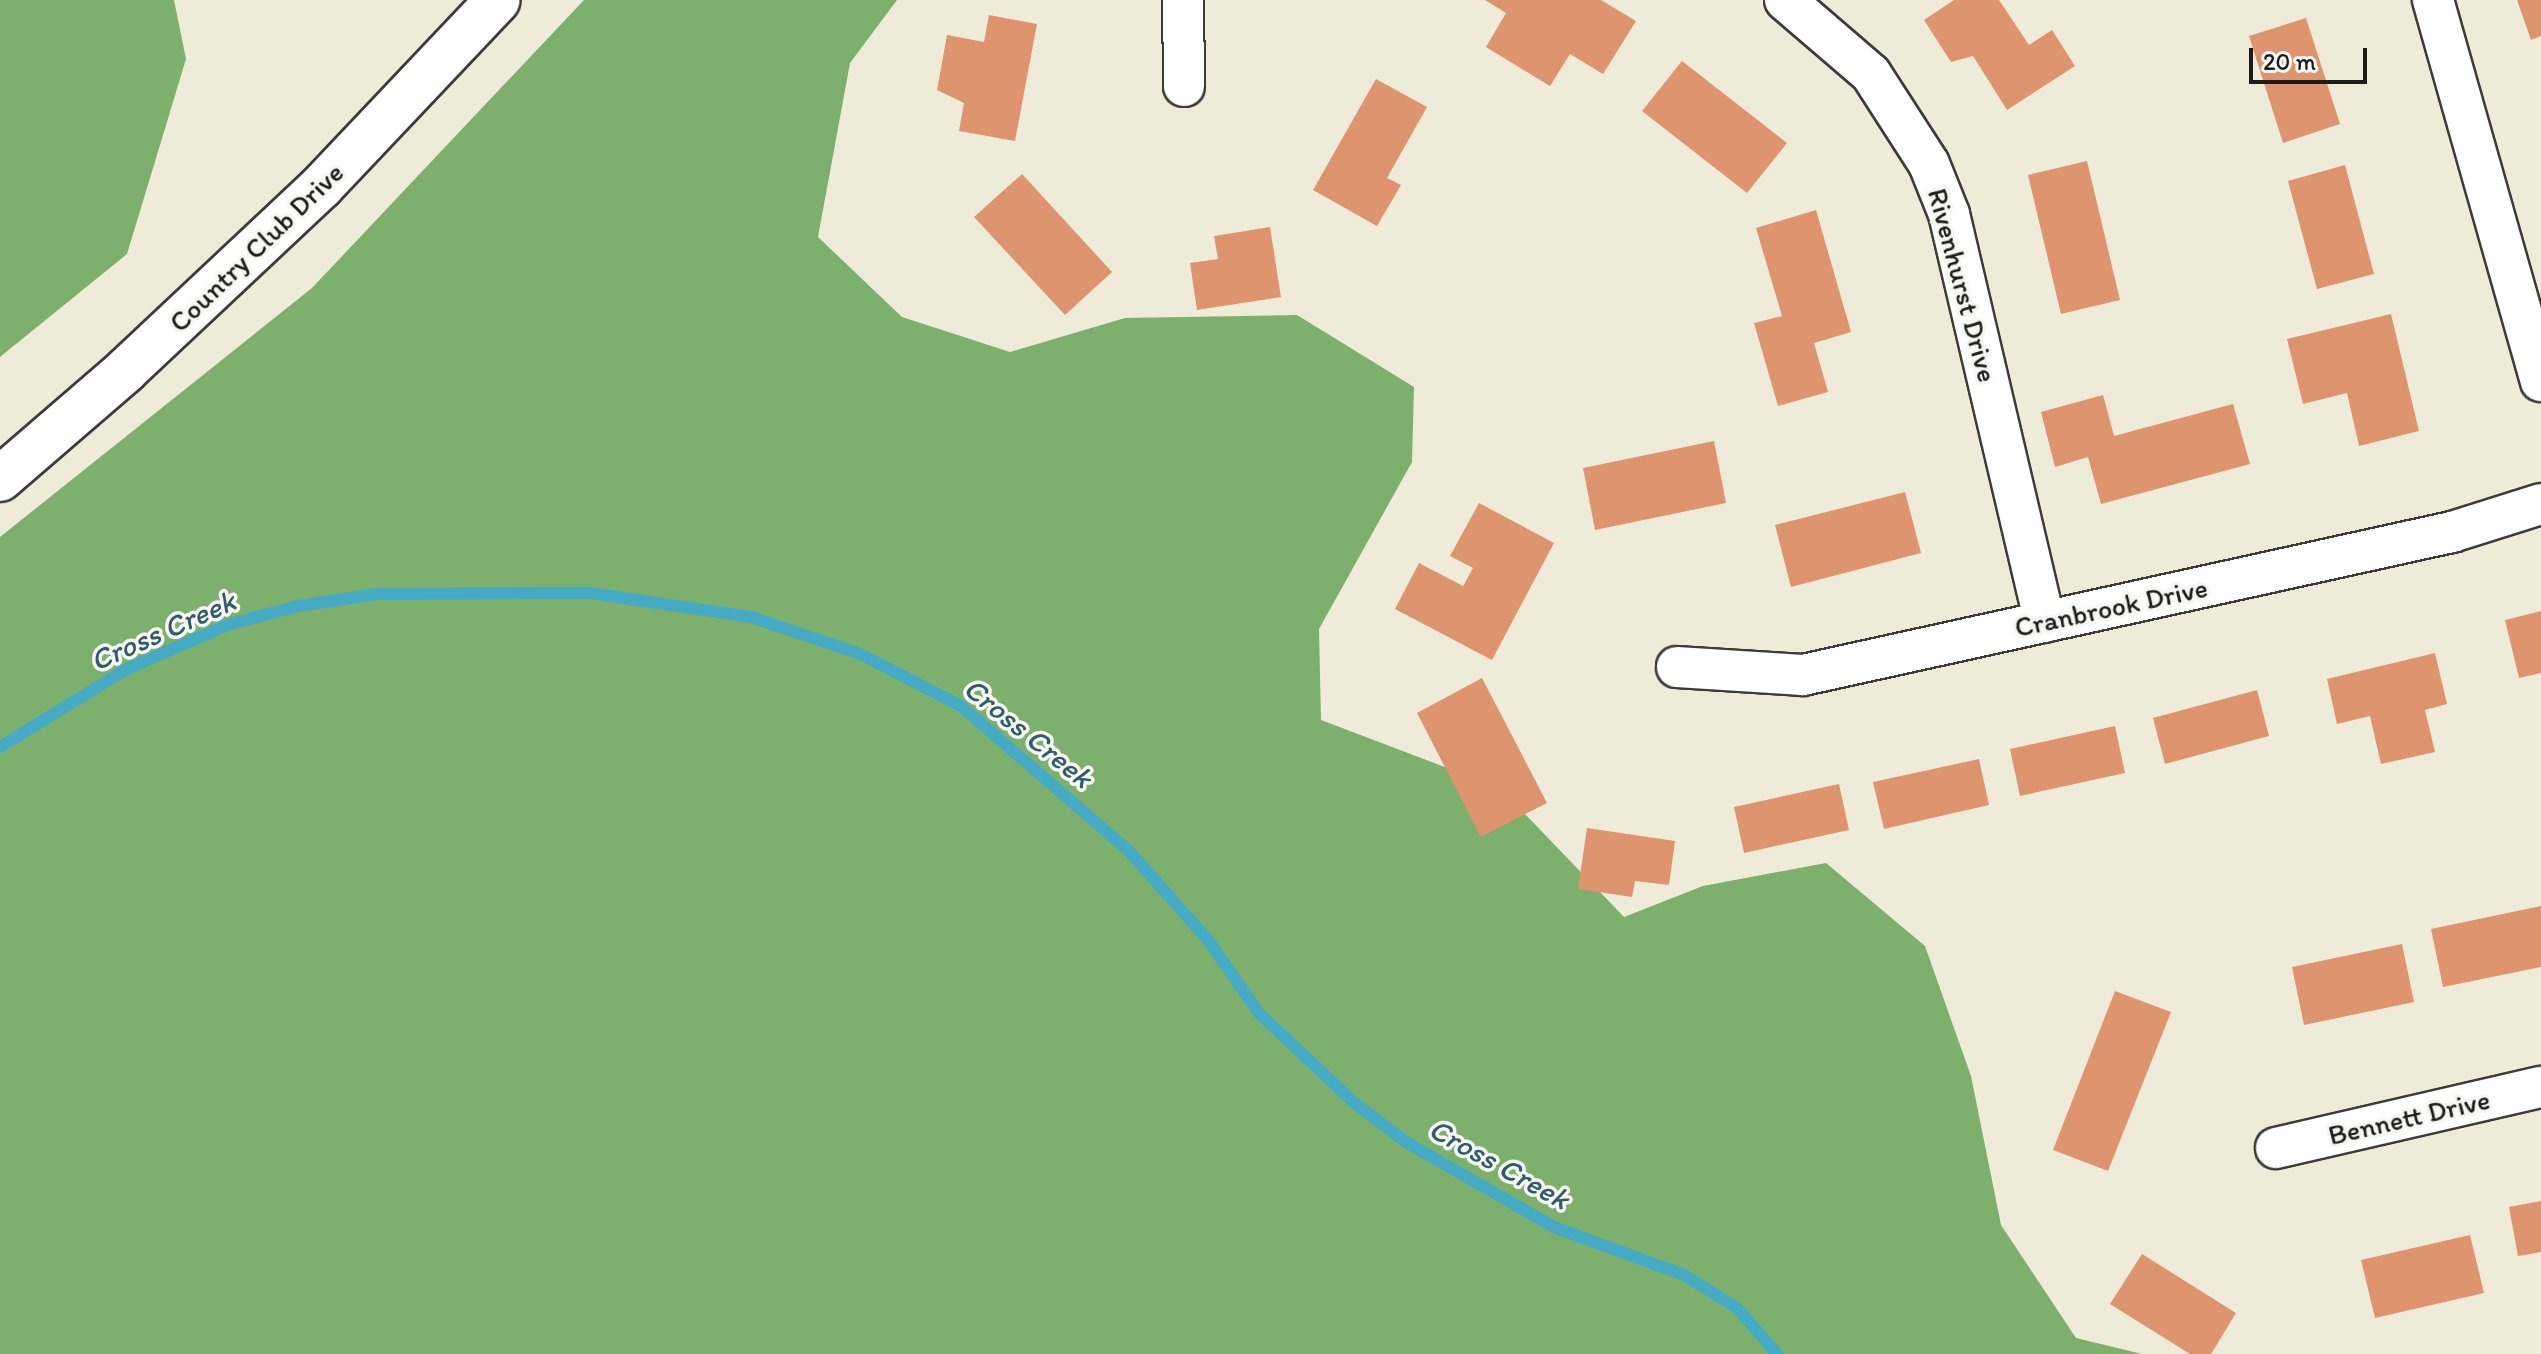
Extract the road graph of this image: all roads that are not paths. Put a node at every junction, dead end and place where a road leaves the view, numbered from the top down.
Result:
1 (498, 0) edge
2 (1183, 0) edge
3 (1785, 0) edge
4 (2433, 0) edge
5 (1184, 86) dead end
6 (2541, 381) edge
7 (0, 479) edge
8 (2541, 504) edge
9 (2045, 622) junction
10 (1677, 667) dead end
11 (2541, 1087) edge
12 (2276, 1148) dead end

1 - 7 main road, Country Club Drive
2 - 5 street
3 - 9 street, Rivenhurst Drive
4 - 6 street
8 - 9 street, Cranbrook Drive
9 - 10 street, Cranbrook Drive
11 - 12 street, Bennett Drive

